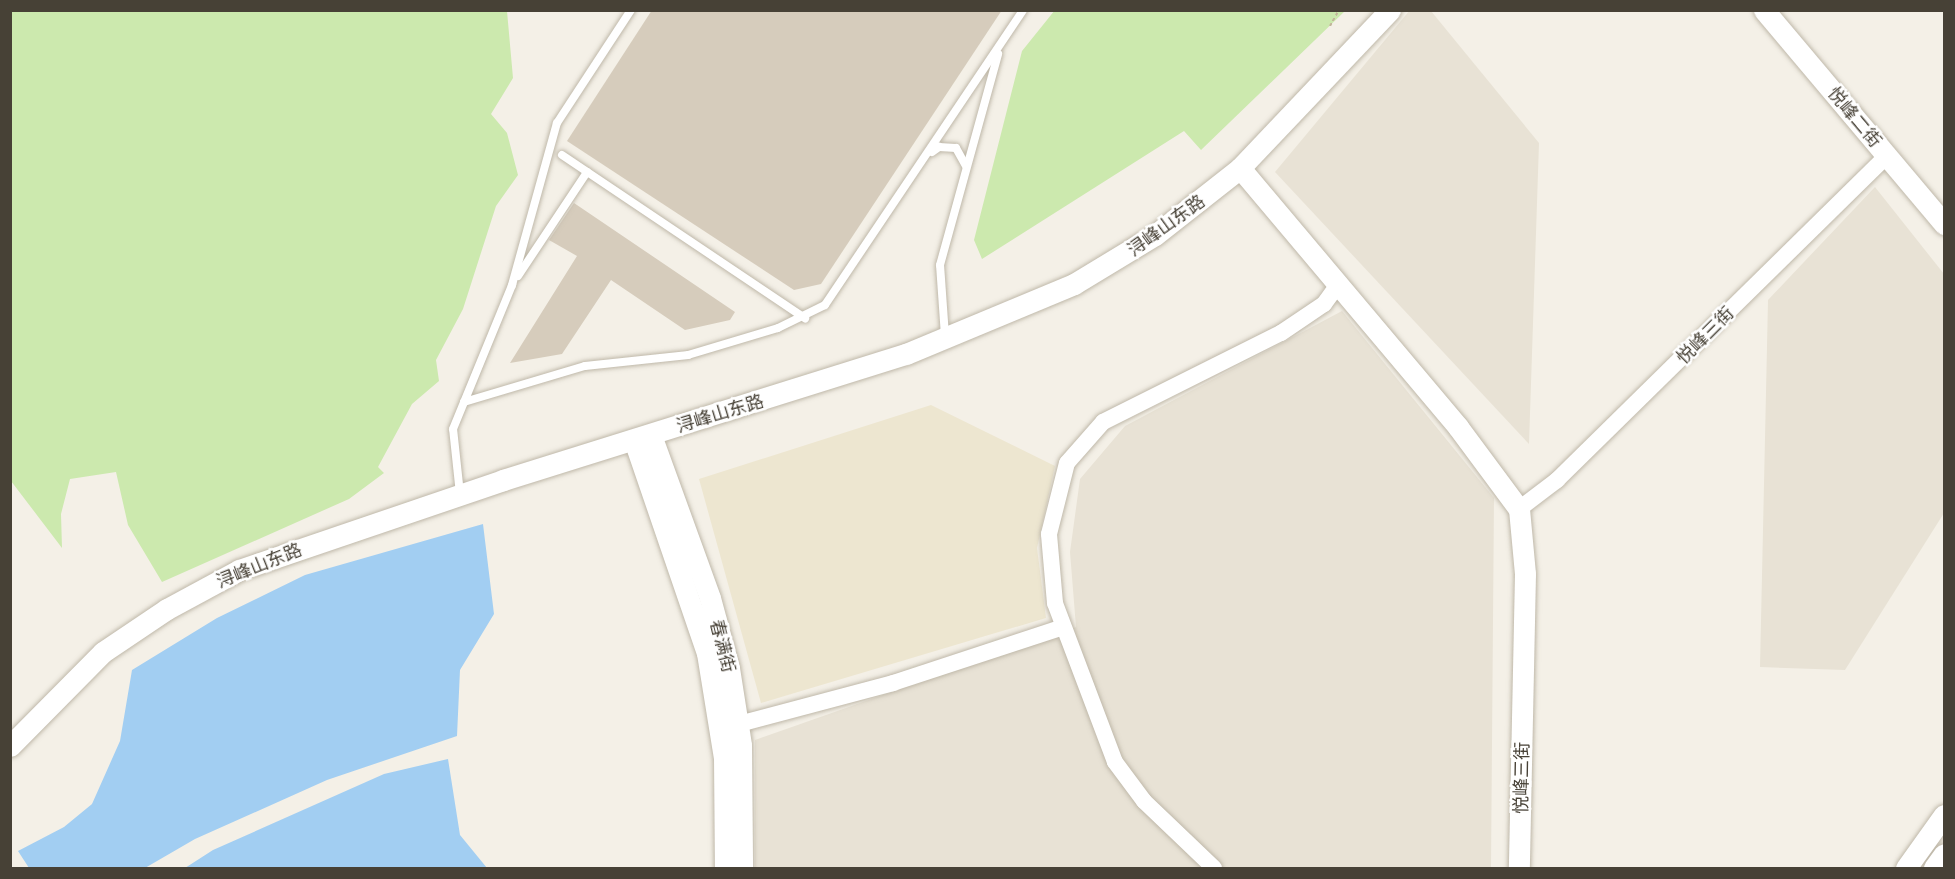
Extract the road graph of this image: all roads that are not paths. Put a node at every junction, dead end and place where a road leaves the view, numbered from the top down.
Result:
1 (631, 10) edge
2 (1023, 10) edge
3 (1390, 10) edge
4 (1764, 10) edge
5 (1000, 45) junction
6 (562, 154) dead end
7 (927, 156) junction
8 (1887, 156) junction
9 (966, 167) junction
10 (1240, 168) junction
11 (587, 171) junction
12 (1944, 224) edge
13 (1339, 283) junction
14 (512, 285) junction
15 (805, 318) junction
16 (946, 340) junction
17 (464, 402) junction
18 (643, 437) junction
19 (460, 494) junction
20 (1519, 509) junction
21 (1063, 627) junction
22 (730, 727) junction
23 (10, 746) edge
24 (1944, 815) edge
25 (1944, 854) edge
26 (725, 868) edge
27 (742, 868) edge
28 (1214, 868) edge
29 (1519, 868) edge
30 (1906, 868) edge
31 (1934, 868) edge

1 - 14 lane
2 - 5 lane
3 - 10 street, 浔峰山东路
4 - 8 street, 悦峰二街
5 - 7 lane
5 - 9 lane
6 - 11 lane
7 - 9 lane
7 - 15 lane
8 - 12 street, 悦峰二街
8 - 20 street, 悦峰三街
9 - 16 lane
10 - 13 street
10 - 16 street, 浔峰山东路
11 - 14 lane
11 - 15 lane
13 - 20 street
13 - 21 street
14 - 17 lane
15 - 17 lane
16 - 18 street, 浔峰山东路
17 - 19 lane
18 - 19 street, 浔峰山东路
18 - 22 street, 春满街
19 - 23 street, 浔峰山东路
20 - 29 street, 悦峰三街
21 - 22 street
21 - 28 street
22 - 26 street, 春满街
22 - 27 street, 春满街
24 - 30 street
25 - 31 street

